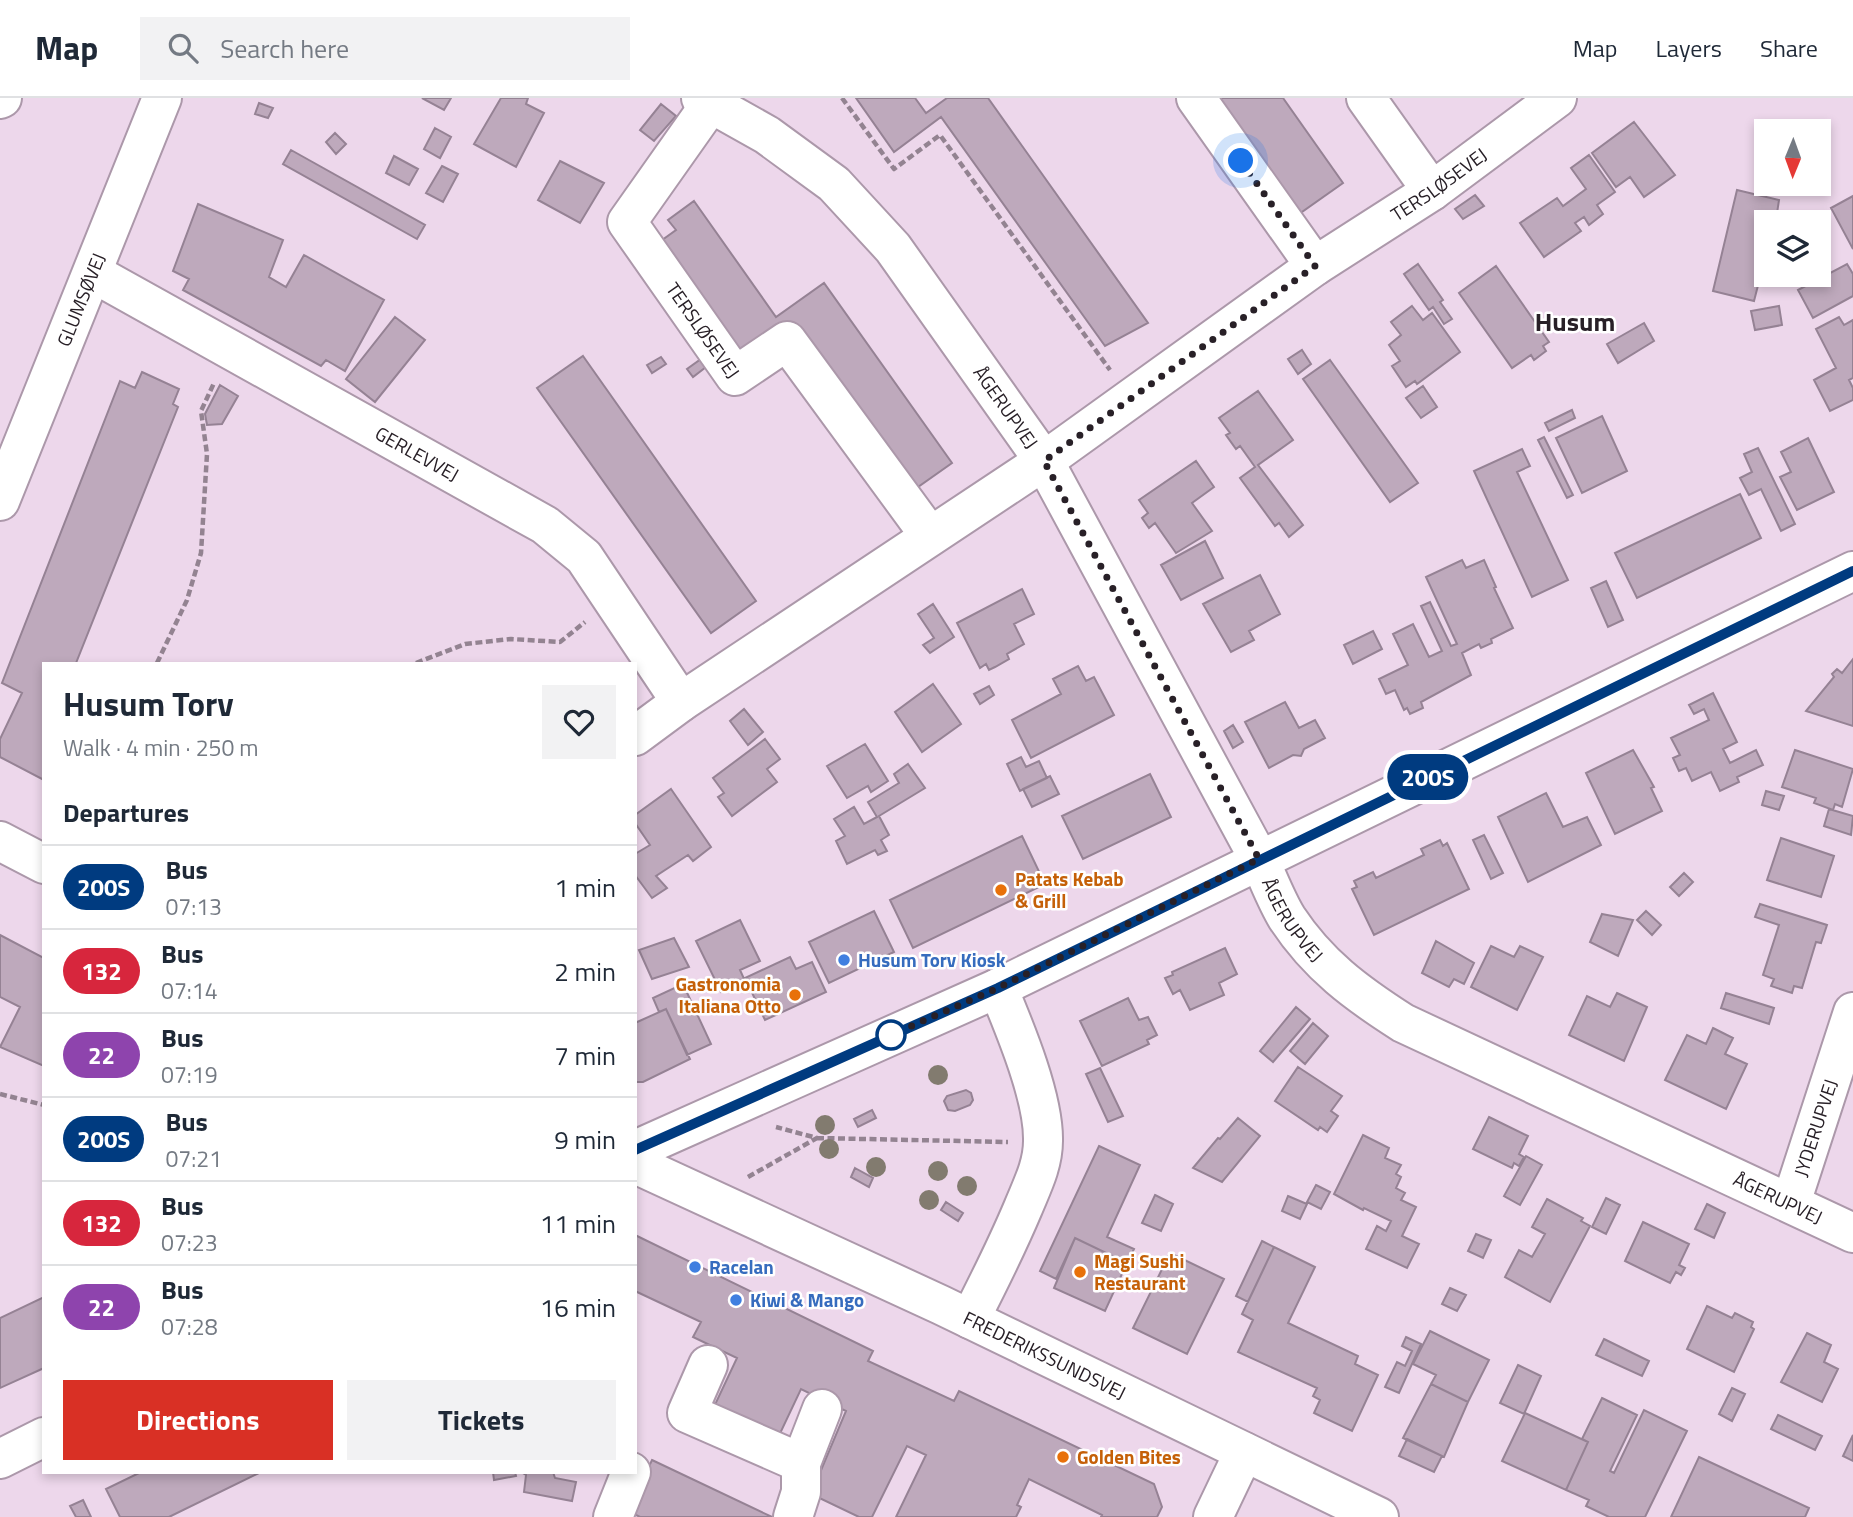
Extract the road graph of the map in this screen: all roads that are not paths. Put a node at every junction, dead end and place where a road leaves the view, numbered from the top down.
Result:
1 (162, 98) edge
2 (1196, 98) edge
3 (1366, 98) edge
4 (1557, 98) edge
5 (706, 101) edge
6 (1432, 191) junction
7 (1315, 266) junction
8 (93, 273) junction
9 (1044, 461) junction
10 (0, 501) edge
11 (930, 536) junction
12 (1853, 571) edge
13 (681, 702) junction
14 (637, 735) edge
15 (0, 841) edge
16 (1259, 859) junction
17 (42, 863) edge
18 (998, 988) junction
19 (1853, 1012) edge
20 (637, 1149) edge
21 (637, 1165) edge
22 (1791, 1203) junction
23 (1853, 1233) edge
24 (970, 1319) junction
25 (708, 1365) dead end
26 (822, 1409) dead end
27 (42, 1438) edge
28 (1244, 1452) junction
29 (0, 1459) edge
30 (801, 1462) junction
31 (630, 1474) edge
32 (613, 1517) edge
33 (793, 1517) edge
34 (1213, 1517) edge
35 (1379, 1517) edge

1 - 8 street, GLUMSØVEJ
2 - 7 street
3 - 6 street
4 - 6 street, TERSLØSEVEJ
5 - 9 street, ÅGERUPVEJ
5 - 11 street, TERSLØSEVEJ
6 - 7 street, TERSLØSEVEJ
7 - 9 street, TERSLØSEVEJ
8 - 10 street, GLUMSØVEJ
8 - 13 street, GERLEVVEJ
9 - 11 street, TERSLØSEVEJ
9 - 16 street, ÅGERUPVEJ
11 - 13 street, TERSLØSEVEJ
12 - 16 street
13 - 14 street, TERSLØSEVEJ
15 - 17 street
16 - 18 street
16 - 22 street, ÅGERUPVEJ
18 - 20 street
18 - 24 street
19 - 22 street, JYDERUPVEJ
21 - 24 street, FREDERIKSSUNDSVEJ
22 - 23 street, ÅGERUPVEJ
24 - 28 street, FREDERIKSSUNDSVEJ
25 - 30 street
26 - 30 street
27 - 29 street
28 - 34 street
28 - 35 street, FREDERIKSSUNDSVEJ
30 - 33 street
31 - 32 street

